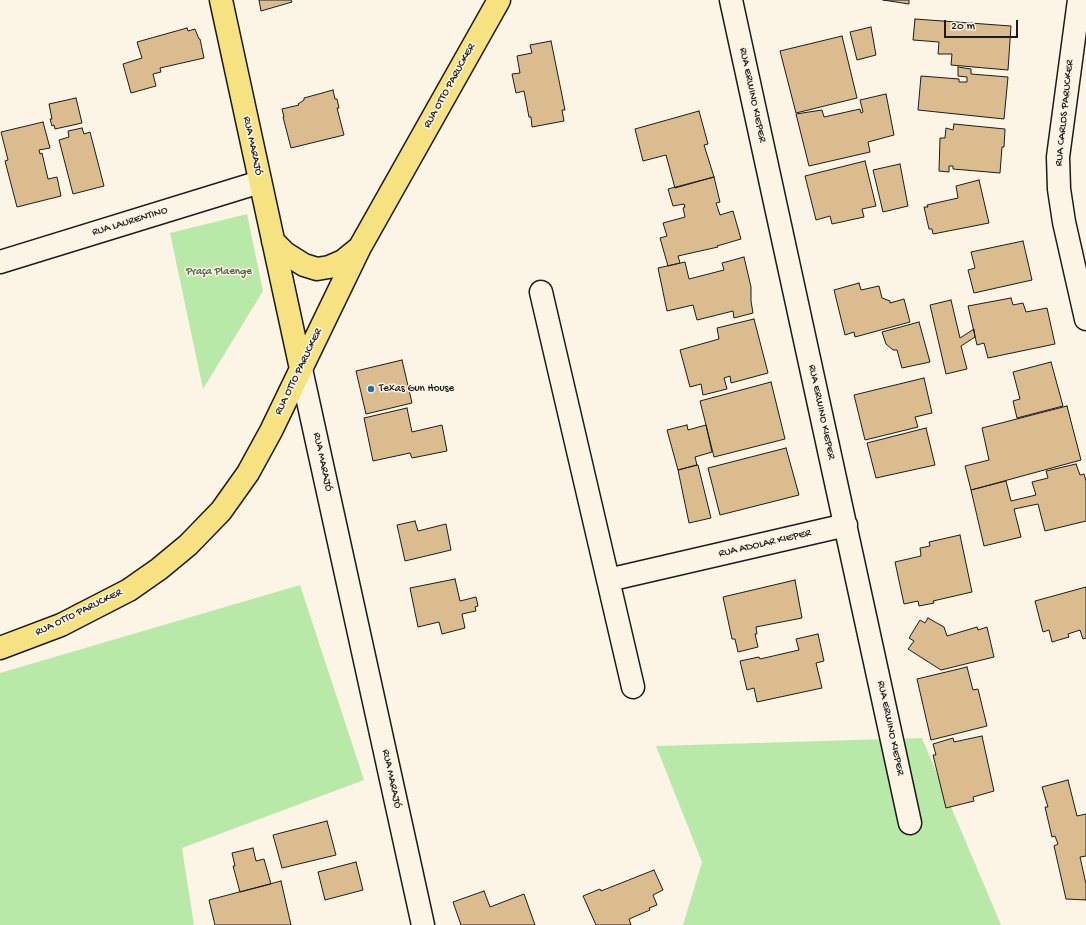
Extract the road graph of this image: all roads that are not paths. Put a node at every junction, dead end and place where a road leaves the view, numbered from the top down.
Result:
1 (221, 0) edge
2 (499, 0) edge
3 (731, 0) edge
4 (1079, 0) edge
5 (260, 182) junction
6 (273, 241) junction
7 (360, 247) junction
8 (0, 262) edge
9 (541, 292) dead end
10 (1086, 319) edge
11 (301, 369) junction
12 (846, 524) junction
13 (608, 580) junction
14 (0, 648) edge
15 (633, 687) dead end
16 (910, 823) dead end
17 (423, 925) edge

1 - 5 main road, RUA MARAJÓ
2 - 7 main road, RUA OTTO PARUCKER
3 - 12 street, RUA ERWINO KIEPER
4 - 10 street, RUA CARLOS PARUCKER
5 - 6 main road, RUA MARAJÓ
5 - 8 street, RUA LAURENTINO
6 - 7 main road
6 - 11 main road, RUA MARAJÓ
7 - 11 main road, RUA OTTO PARUCKER
9 - 13 street
11 - 14 main road, RUA OTTO PARUCKER
11 - 17 street, RUA MARAJÓ
12 - 13 street, RUA ADOLAR KIEPER
12 - 16 street, RUA ERWINO KIEPER
13 - 15 street

